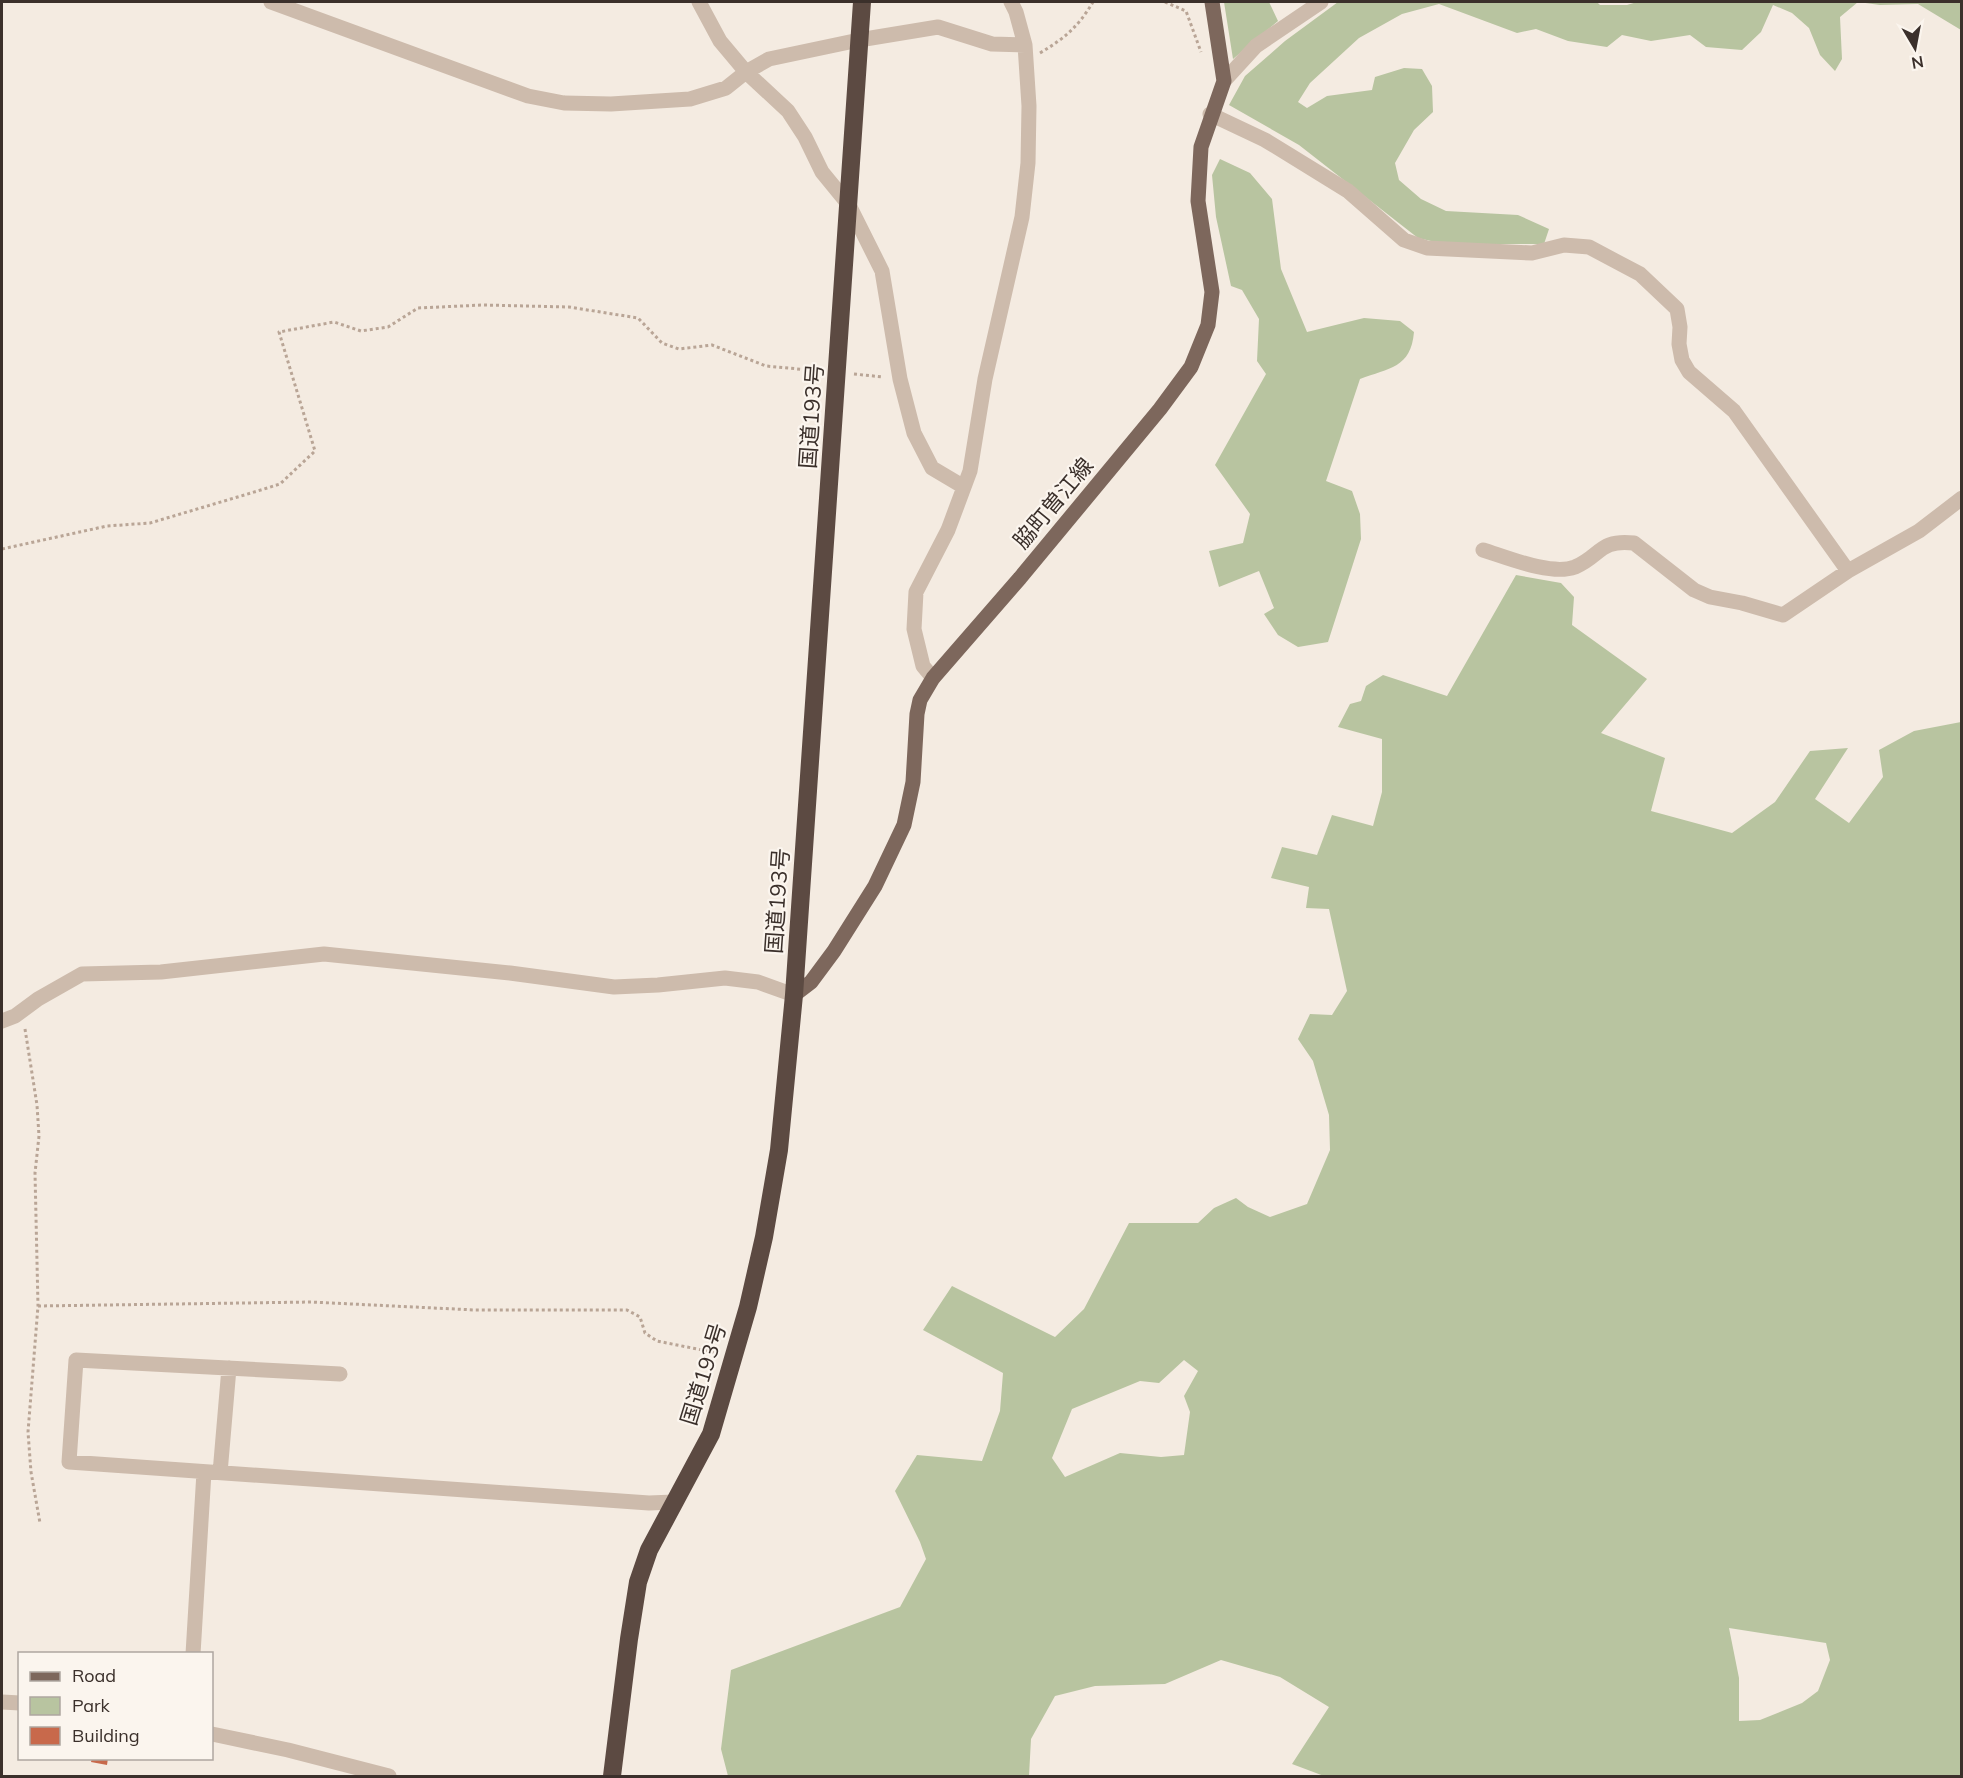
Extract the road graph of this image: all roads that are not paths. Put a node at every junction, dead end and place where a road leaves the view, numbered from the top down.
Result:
1 (271, 2) edge
2 (699, 2) edge
3 (862, 2) edge
4 (1011, 2) edge
5 (1212, 2) edge
6 (1321, 2) edge
7 (860, 40) junction
8 (1025, 45) junction
9 (746, 72) junction
10 (1224, 81) junction
11 (1210, 114) junction
12 (849, 204) junction
13 (964, 487) junction
14 (1962, 498) edge
15 (1483, 550) dead end
16 (1848, 570) junction
17 (933, 678) junction
18 (794, 995) junction
19 (8, 1018) edge
20 (229, 1368) junction
21 (340, 1374) dead end
22 (204, 1472) junction
23 (220, 1473) junction
24 (674, 1502) junction
25 (193, 1652) edge
26 (2, 1702) edge
27 (18, 1703) edge
28 (213, 1734) edge
29 (389, 1776) edge
30 (612, 1776) edge

1 - 9 street
2 - 9 street
3 - 7 highway, 国道193号
4 - 8 street
5 - 10 main road
6 - 10 street
7 - 8 street
7 - 9 street
7 - 12 highway, 国道193号
8 - 13 street
9 - 12 street
10 - 11 main road, 脇町曽江線
11 - 16 street
11 - 17 main road, 脇町曽江線
12 - 13 street
12 - 18 highway, 国道193号
13 - 17 street
14 - 16 street
15 - 16 street
17 - 18 main road, 脇町曽江線
18 - 19 street
18 - 24 highway, 国道193号
20 - 21 street
20 - 22 street
20 - 23 street
22 - 23 street
22 - 25 street
23 - 24 street
24 - 30 highway, 国道193号
26 - 27 street
28 - 29 street

